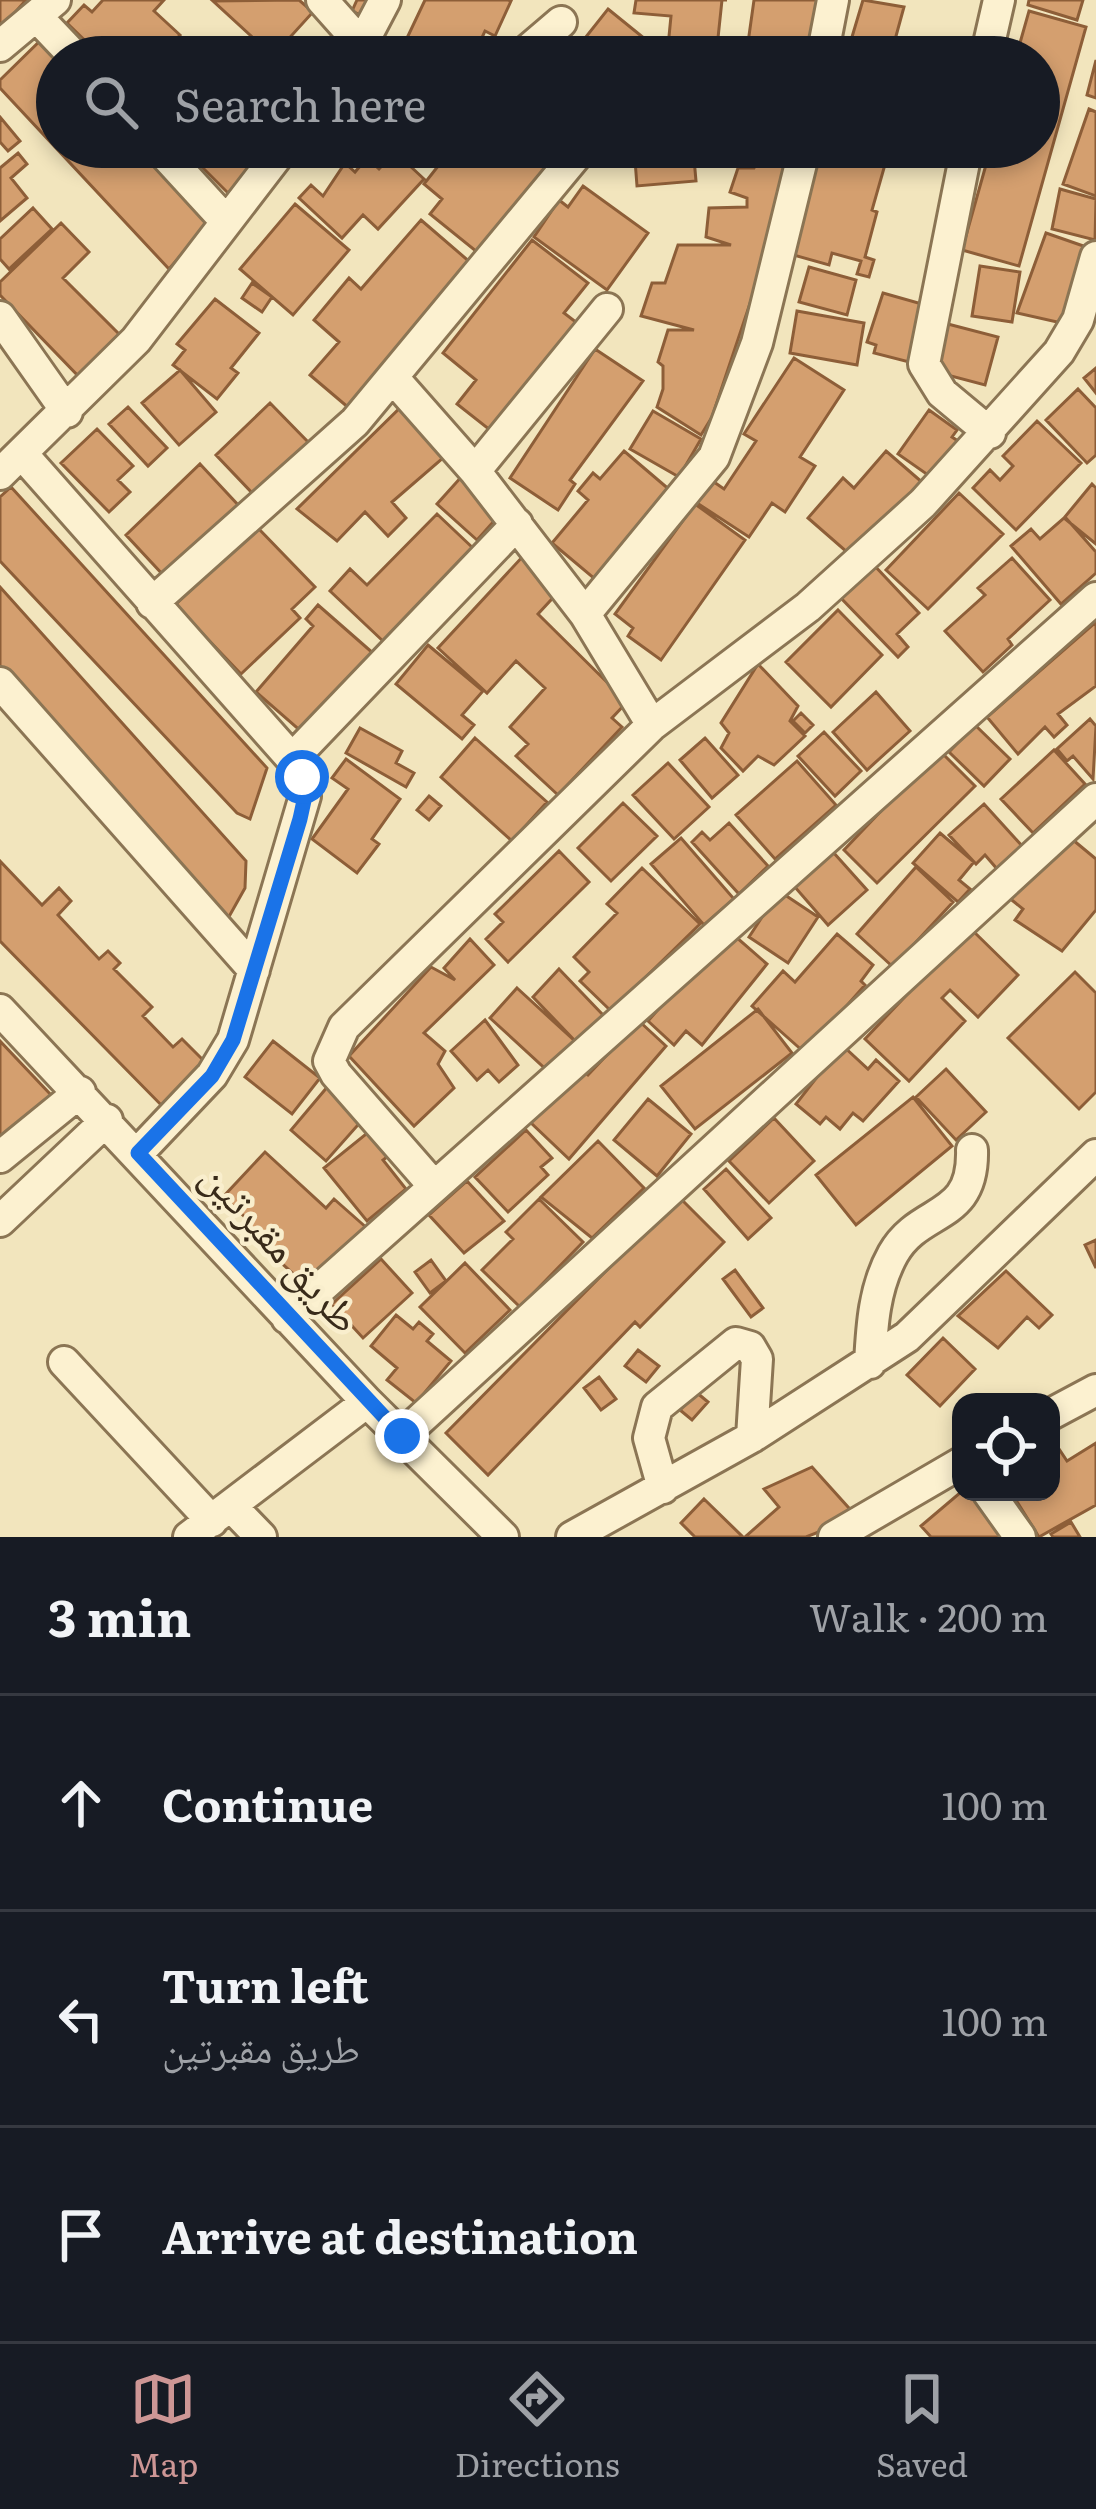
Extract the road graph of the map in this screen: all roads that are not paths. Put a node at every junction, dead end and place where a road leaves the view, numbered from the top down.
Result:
1 (322, 0) edge
2 (385, 0) edge
3 (833, 0) edge
4 (998, 0) edge
5 (47, 9) edge
6 (561, 22) dead end
7 (63, 36) edge
8 (347, 36) edge
9 (366, 36) edge
10 (545, 36) edge
11 (826, 36) edge
12 (990, 36) edge
13 (0, 46) edge
14 (177, 168) edge
15 (266, 168) edge
16 (566, 168) edge
17 (800, 168) edge
18 (963, 168) edge
19 (224, 219) junction
20 (1096, 257) edge
21 (607, 309) dead end
22 (0, 316) edge
23 (394, 379) junction
24 (67, 412) junction
25 (990, 433) junction
26 (11, 465) edge
27 (475, 471) junction
28 (517, 524) junction
29 (1096, 598) edge
30 (152, 603) junction
31 (585, 614) junction
32 (0, 683) edge
33 (652, 725) junction
34 (292, 759) junction
35 (1096, 799) edge
36 (254, 970) junction
37 (0, 1010) edge
38 (80, 1092) junction
39 (107, 1120) junction
40 (972, 1150) dead end
41 (138, 1153) junction
42 (1096, 1155) edge
43 (0, 1156) edge
44 (433, 1185) junction
45 (0, 1221) edge
46 (287, 1318) junction
47 (64, 1362) dead end
48 (870, 1364) junction
49 (1096, 1390) edge
50 (367, 1402) junction
51 (1060, 1409) edge
52 (402, 1436) junction
53 (752, 1437) junction
54 (952, 1469) edge
55 (663, 1488) junction
56 (994, 1501) edge
57 (211, 1522) edge
58 (261, 1537) edge
59 (503, 1537) edge
60 (572, 1537) edge
61 (834, 1537) edge
62 (1020, 1537) edge

1 - 8 street
2 - 9 street
3 - 11 street
4 - 12 street
5 - 7 street
5 - 13 street
6 - 10 street
14 - 19 street
15 - 19 street
16 - 23 street
17 - 31 street
18 - 25 street
19 - 24 street
20 - 25 street
21 - 27 street
22 - 24 street
23 - 27 street
23 - 30 street
24 - 26 street
25 - 33 street
26 - 30 street
27 - 28 street
28 - 31 street
28 - 34 street
29 - 44 street
30 - 34 street
31 - 33 street
32 - 36 street
33 - 44 street
34 - 36 street
35 - 52 street
36 - 41 street
37 - 38 street, طريق مقبرتين
38 - 39 street, طريق مقبرتين
38 - 43 street
39 - 41 street, طريق مقبرتين
39 - 45 street
40 - 48 street
41 - 46 street, طريق مقبرتين
42 - 48 street
44 - 46 street
46 - 50 street, طريق مقبرتين
47 - 57 street
48 - 53 street
49 - 51 street
50 - 52 street, طريق مقبرتين
50 - 57 street
52 - 59 street, طريق مقبرتين
53 - 55 street
53 - 55 street
54 - 61 street
55 - 60 street
56 - 62 street
57 - 58 street

